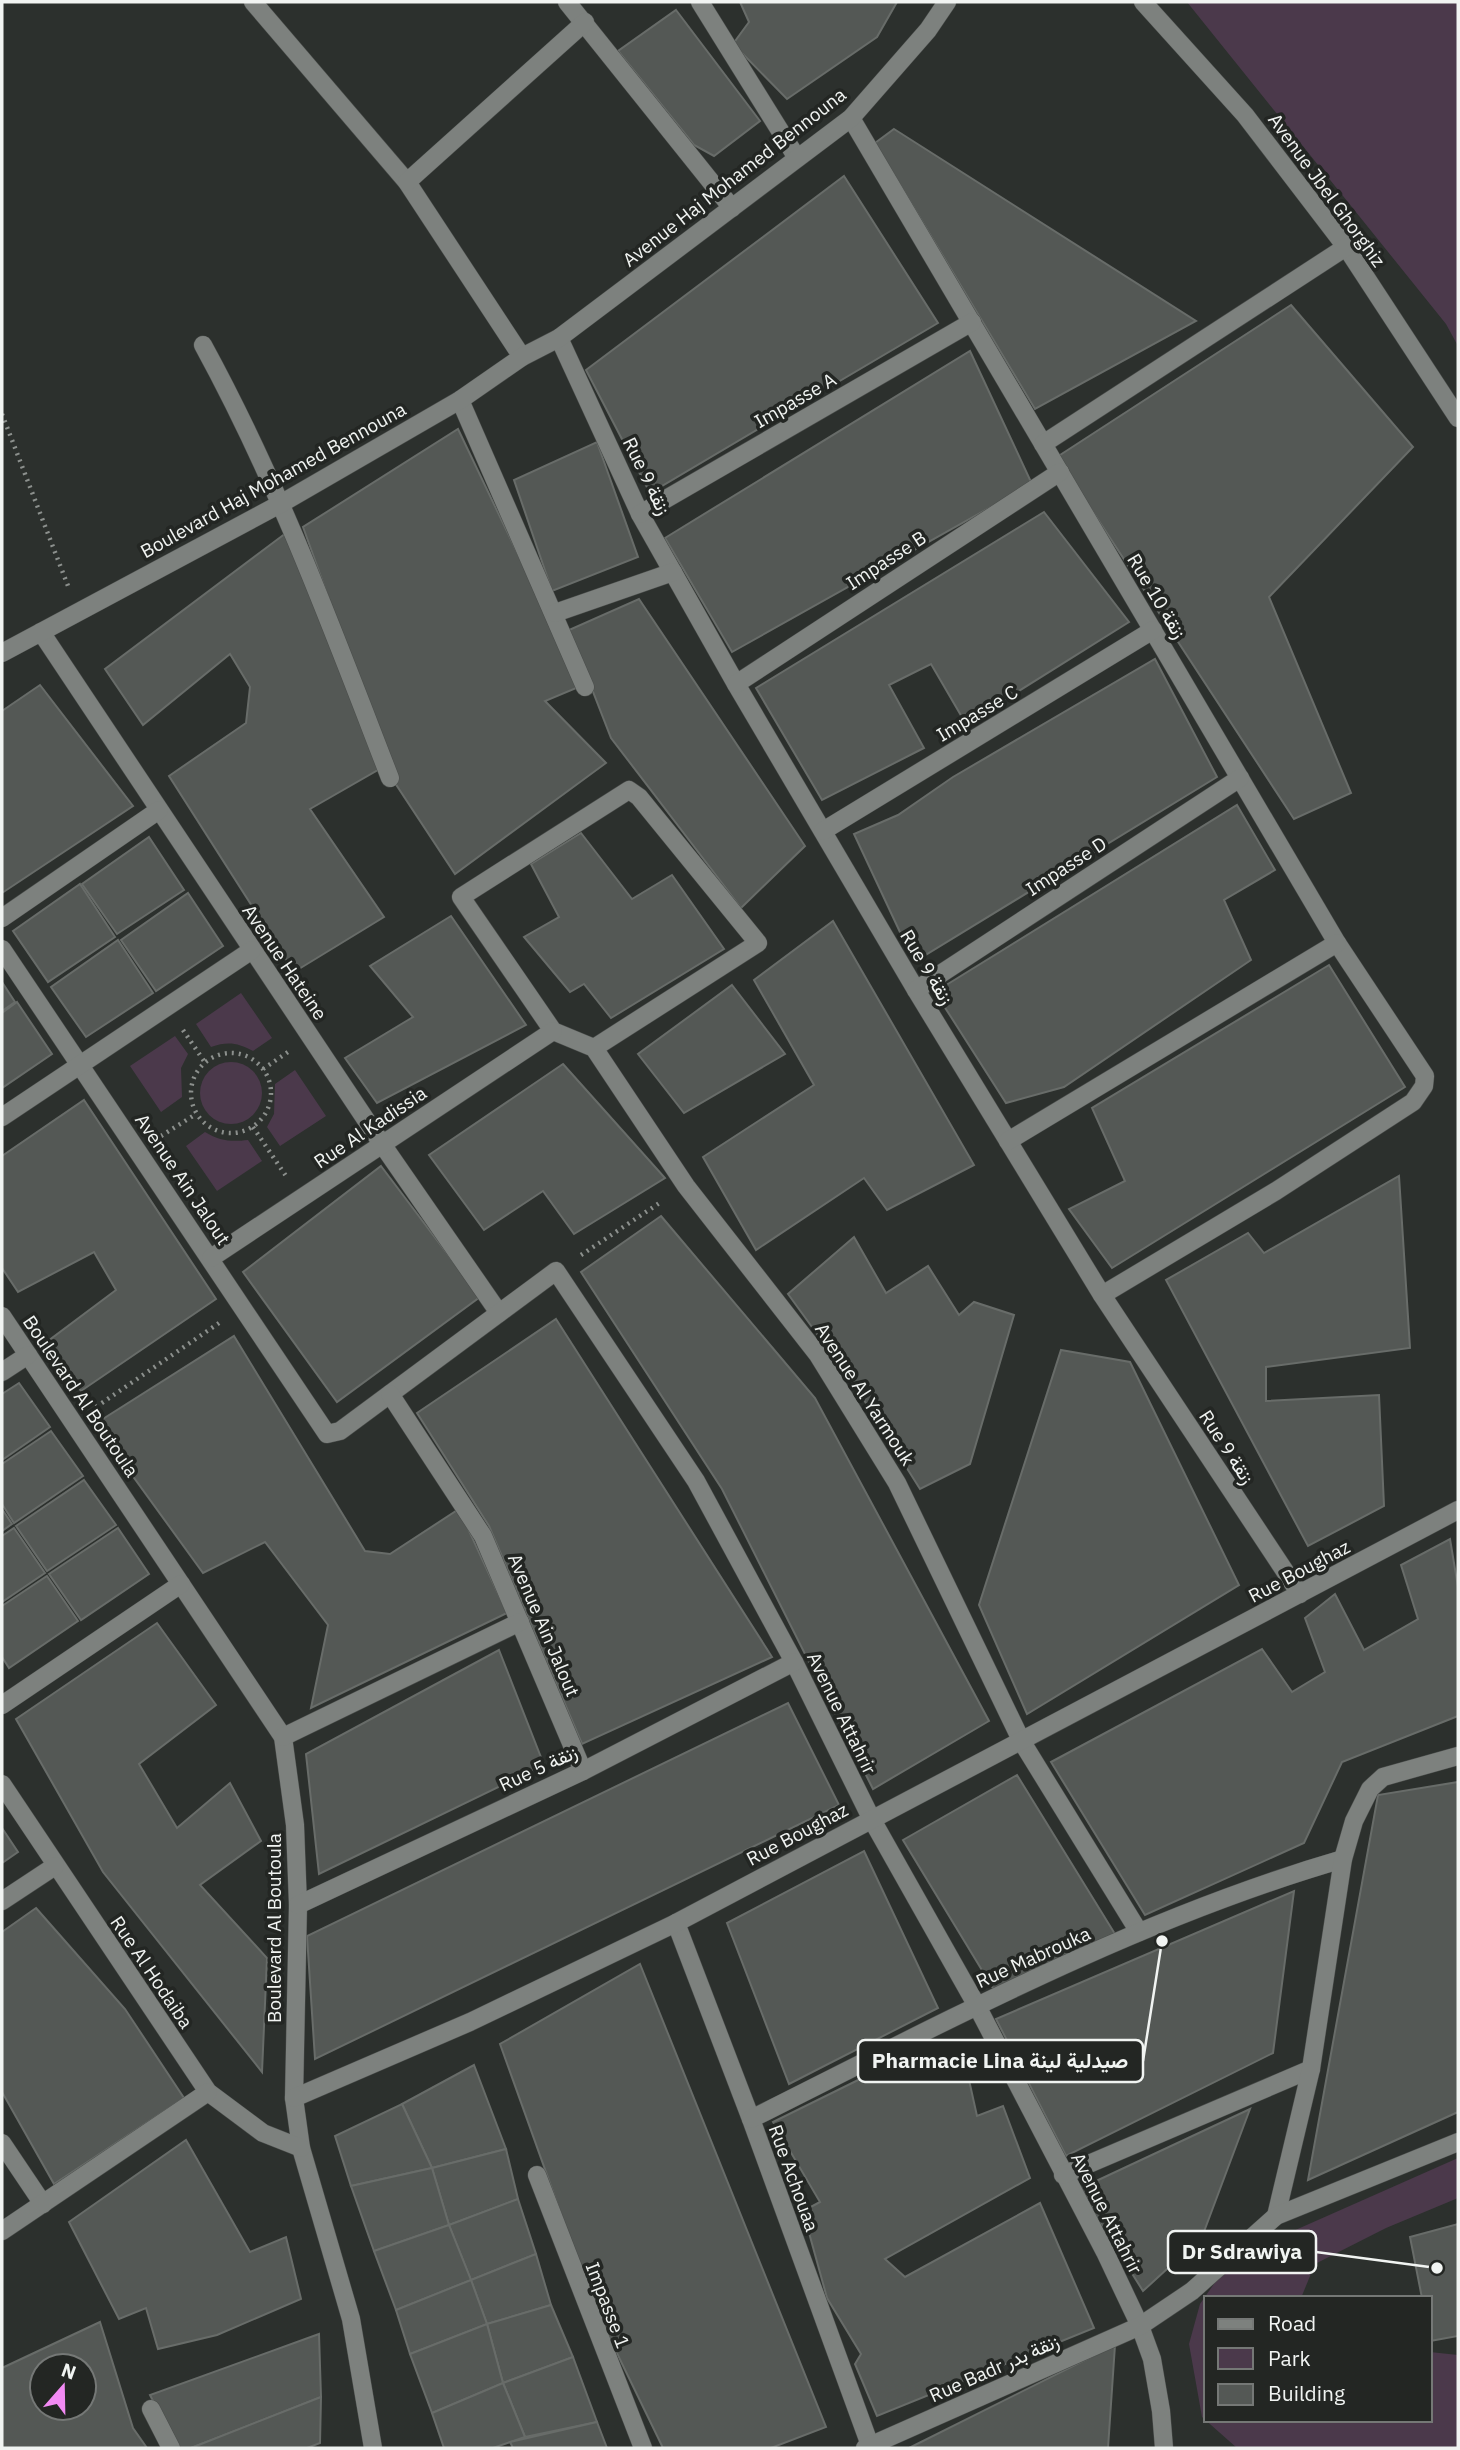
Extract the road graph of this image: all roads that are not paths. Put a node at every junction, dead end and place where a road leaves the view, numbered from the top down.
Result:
1 (253, 2) edge
2 (567, 2) edge
3 (700, 2) edge
4 (947, 2) edge
5 (1143, 2) edge
6 (585, 22) junction
7 (851, 118) junction
8 (797, 158) junction
9 (407, 182) junction
10 (732, 208) junction
11 (1346, 247) junction
12 (972, 322) junction
13 (559, 338) junction
14 (203, 345) dead end
15 (522, 358) junction
16 (460, 400) junction
17 (1458, 418) edge
18 (1043, 444) junction
19 (1060, 472) junction
20 (282, 503) junction
21 (640, 514) junction
22 (673, 572) junction
23 (555, 613) junction
24 (1153, 631) junction
25 (41, 632) junction
26 (2, 653) edge
27 (736, 684) junction
28 (585, 687) dead end
29 (390, 778) dead end
30 (1240, 778) junction
31 (159, 810) junction
32 (823, 831) junction
33 (2, 918) edge
34 (1337, 943) junction
35 (2, 949) edge
36 (251, 950) junction
37 (916, 990) junction
38 (553, 1031) junction
39 (594, 1048) junction
40 (79, 1064) junction
41 (2, 1117) edge
42 (1008, 1141) junction
43 (382, 1144) junction
44 (211, 1258) junction
45 (1102, 1295) junction
46 (499, 1313) junction
47 (2, 1316) edge
48 (28, 1355) junction
49 (2, 1372) edge
50 (390, 1394) junction
51 (1458, 1510) edge
52 (181, 1584) junction
53 (1300, 1594) junction
54 (520, 1622) junction
55 (794, 1662) junction
56 (4, 1699) edge
57 (284, 1737) junction
58 (1022, 1742) junction
59 (1458, 1756) edge
60 (583, 1771) junction
61 (2, 1784) edge
62 (871, 1818) junction
63 (1343, 1859) junction
64 (55, 1866) junction
65 (2, 1901) edge
66 (298, 1905) junction
67 (676, 1923) junction
68 (1139, 1932) junction
69 (976, 2006) junction
70 (1311, 2069) junction
71 (208, 2092) junction
72 (294, 2098) junction
73 (751, 2119) junction
74 (1458, 2142) edge
75 (2, 2143) edge
76 (301, 2148) junction
77 (537, 2175) dead end
78 (1063, 2175) junction
79 (43, 2204) junction
80 (1276, 2216) junction
81 (2, 2231) edge
82 (1140, 2326) junction
83 (151, 2409) dead end
84 (171, 2448) edge
85 (373, 2448) edge
86 (643, 2448) edge
87 (868, 2448) edge
88 (1164, 2448) edge

1 - 9 street
2 - 6 street
3 - 8 street
4 - 7 street, Avenue Haj Mohamed Bennouna
5 - 11 street, Avenue Jbel Ghorghiz
6 - 9 street
6 - 10 street
7 - 8 street, Avenue Haj Mohamed Bennouna
7 - 12 street, Rue 10 زنقة
8 - 10 street, Avenue Haj Mohamed Bennouna
9 - 15 street
10 - 13 street, Avenue Haj Mohamed Bennouna
11 - 17 street, Avenue Jbel Ghorghiz
11 - 18 street
12 - 18 street, Rue 10 زنقة
12 - 21 street, Impasse A
13 - 15 street, Boulevard Haj Mohamed Bennouna
13 - 21 street, Rue 9 زنقة
14 - 20 street
15 - 16 street, Boulevard Haj Mohamed Bennouna
16 - 20 street, Boulevard Haj Mohamed Bennouna
16 - 23 street
18 - 19 street, Rue 10 زنقة
19 - 24 street, Rue 10 زنقة
19 - 27 street, Impasse B
20 - 25 street, Boulevard Haj Mohamed Bennouna
20 - 29 street
21 - 22 street, Rue 9 زنقة
22 - 23 street
22 - 27 street, Rue 9 زنقة
23 - 28 street
24 - 30 street, Rue 10 زنقة
24 - 32 street, Impasse C
25 - 26 street, Boulevard Haj Mohamed Bennouna
25 - 31 street, Avenue Hateine
27 - 32 street, Rue 9 زنقة
30 - 34 street, Rue 10 زنقة
30 - 37 street, Impasse D
31 - 33 street
31 - 36 street, Avenue Hateine
32 - 37 street, Rue 9 زنقة
34 - 42 street
34 - 45 street, Rue 10 زنقة
35 - 40 street, Avenue Ain Jalout
36 - 40 street
36 - 43 street, Avenue Hateine
37 - 42 street, Rue 9 زنقة
38 - 39 street
38 - 39 street
38 - 43 street, Rue Al Kadissia
39 - 58 street, Avenue Al Yarmouk
40 - 41 street
40 - 44 street, Avenue Ain Jalout
42 - 45 street, Rue 9 زنقة
43 - 44 street, Rue Al Kadissia
43 - 46 street, Avenue Hateine
44 - 50 street, Avenue Ain Jalout
45 - 53 street, Rue 9 زنقة
46 - 50 street
46 - 55 street, Avenue Attahrir
47 - 48 street, Boulevard Al Boutoula
48 - 49 street
48 - 52 street, Boulevard Al Boutoula
50 - 54 street, Avenue Ain Jalout
51 - 53 street, Rue Boughaz
52 - 56 street
52 - 57 street, Boulevard Al Boutoula
53 - 58 street, Rue Boughaz
54 - 57 street
54 - 60 street, Avenue Ain Jalout
55 - 60 street, Rue 5 زنقة
55 - 62 street, Avenue Attahrir
57 - 66 street, Boulevard Al Boutoula
58 - 62 street, Rue Boughaz
58 - 68 street, Avenue Al Yarmouk
59 - 63 street
60 - 66 street, Rue 5 زنقة
61 - 64 street, Rue Al Hodaiba
62 - 67 street, Rue Boughaz
62 - 69 street, Avenue Attahrir
63 - 68 street, Rue Mabrouka
63 - 70 street
64 - 65 street
64 - 71 street, Rue Al Hodaiba
66 - 72 street, Boulevard Al Boutoula
67 - 72 street, Rue Boughaz
67 - 73 street, Rue Achouaa
68 - 69 street, Rue Mabrouka
69 - 73 street, Rue Mabrouka
69 - 78 street, Avenue Attahrir
70 - 78 street
70 - 80 street
71 - 76 street, Rue Al Hodaiba
71 - 79 street
72 - 76 street, Boulevard Al Boutoula
73 - 87 street, Rue Achouaa
74 - 80 street, Rue Badr زنقة بدر
75 - 79 street
76 - 85 street, Boulevard Al Boutoula
77 - 86 street, Impasse 1
78 - 82 street, Avenue Attahrir
79 - 81 street
80 - 82 street, Rue Badr زنقة بدر
82 - 87 street, Rue Badr زنقة بدر
82 - 88 street, Avenue Attahrir
83 - 84 street

